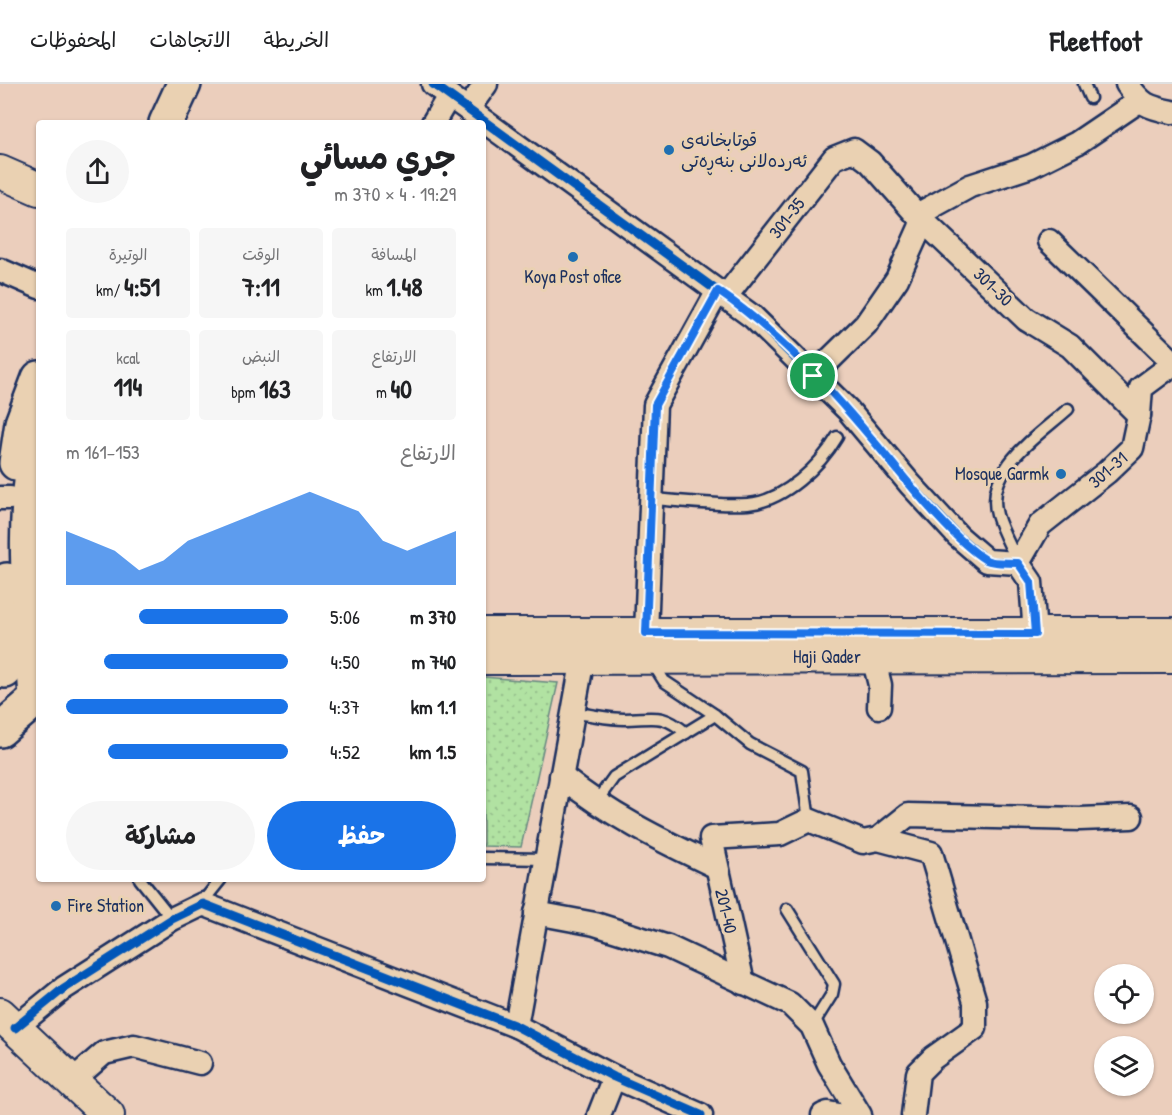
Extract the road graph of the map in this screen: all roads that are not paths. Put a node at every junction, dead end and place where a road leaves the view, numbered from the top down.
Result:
1 (162, 84) edge
2 (184, 84) edge
3 (486, 84) edge
4 (1084, 84) edge
5 (441, 90) edge
6 (1133, 92) edge
7 (1090, 98) dead end
8 (468, 110) junction
9 (1172, 112) edge
10 (146, 120) edge
11 (167, 120) edge
12 (434, 120) edge
13 (482, 120) edge
14 (486, 123) edge
15 (854, 150) joint
16 (0, 172) edge
17 (36, 188) edge
18 (920, 218) junction
19 (1049, 241) dead end
20 (0, 270) edge
21 (36, 286) edge
22 (722, 294) junction
23 (1172, 363) edge
24 (813, 376) junction
25 (36, 386) edge
26 (1068, 409) dead end
27 (1139, 415) junction
28 (837, 437) dead end
29 (36, 450) edge
30 (652, 499) junction
31 (13, 504) edge
32 (36, 563) edge
33 (1018, 563) junction
34 (29, 625) edge
35 (486, 633) edge
36 (1035, 634) junction
37 (1172, 634) edge
38 (648, 645) junction
39 (861, 657) junction
40 (1172, 657) edge
41 (486, 658) edge
42 (583, 658) junction
43 (3, 673) edge
44 (36, 682) edge
45 (36, 700) edge
46 (879, 707) dead end
47 (573, 714) junction
48 (715, 715) junction
49 (0, 730) edge
50 (686, 733) junction
51 (561, 776) junction
52 (595, 803) junction
53 (1131, 818) dead end
54 (809, 820) junction
55 (878, 839) junction
56 (486, 858) edge
57 (546, 859) junction
58 (715, 866) junction
59 (142, 882) edge
60 (219, 882) edge
61 (199, 906) junction
62 (787, 909) dead end
63 (536, 914) junction
64 (172, 919) junction
65 (743, 983) junction
66 (8, 1021) edge
67 (516, 1026) junction
68 (812, 1026) junction
69 (200, 1063) dead end
70 (614, 1077) junction
71 (72, 1081) junction
72 (108, 1115) edge
73 (598, 1115) edge
74 (702, 1115) edge
75 (823, 1115) edge
76 (839, 1115) edge
77 (860, 1115) edge
78 (913, 1115) edge

1 - 10 main road
2 - 11 main road
3 - 8 street
4 - 7 lane
5 - 8 street
5 - 12 street
6 - 9 street
6 - 18 street
8 - 13 street
14 - 22 street
15 - 18 street, 301-30
15 - 22 street, 301-35
16 - 17 main road
18 - 24 street
18 - 27 street, 301-30
19 - 23 street
20 - 21 street
22 - 24 street
22 - 30 street, 301-35
23 - 27 street, 301-31
24 - 33 street
25 - 31 main road
26 - 33 lane
27 - 33 street, 301-31
28 - 30 lane
29 - 31 main road
30 - 38 street, 301-35
31 - 32 main road
31 - 34 main road
33 - 36 street
34 - 43 main road
34 - 43 main road
34 - 44 main road
35 - 38 main road, Haji Qader
36 - 37 main road, Haji Qader
36 - 38 main road, Haji Qader
38 - 39 main road, Haji Qader
38 - 42 main road, Haji Qader
38 - 48 lane
39 - 40 main road, Haji Qader
39 - 46 street
41 - 42 main road, Haji Qader
42 - 47 street
45 - 49 main road
47 - 50 lane
47 - 51 street
48 - 50 lane
48 - 54 lane
50 - 52 lane
51 - 52 street
51 - 57 street
52 - 58 street
53 - 55 street
54 - 55 street
54 - 58 street, 201-40
55 - 78 street
56 - 57 lane
57 - 63 street
58 - 65 street, 201-40
59 - 64 lane
60 - 61 lane
61 - 64 street
61 - 67 street
62 - 68 lane
63 - 65 street
63 - 67 street
64 - 66 street
65 - 68 street
66 - 71 main road
67 - 70 street
68 - 77 street
69 - 71 street
70 - 73 street
70 - 74 street
71 - 72 main road
75 - 76 street

